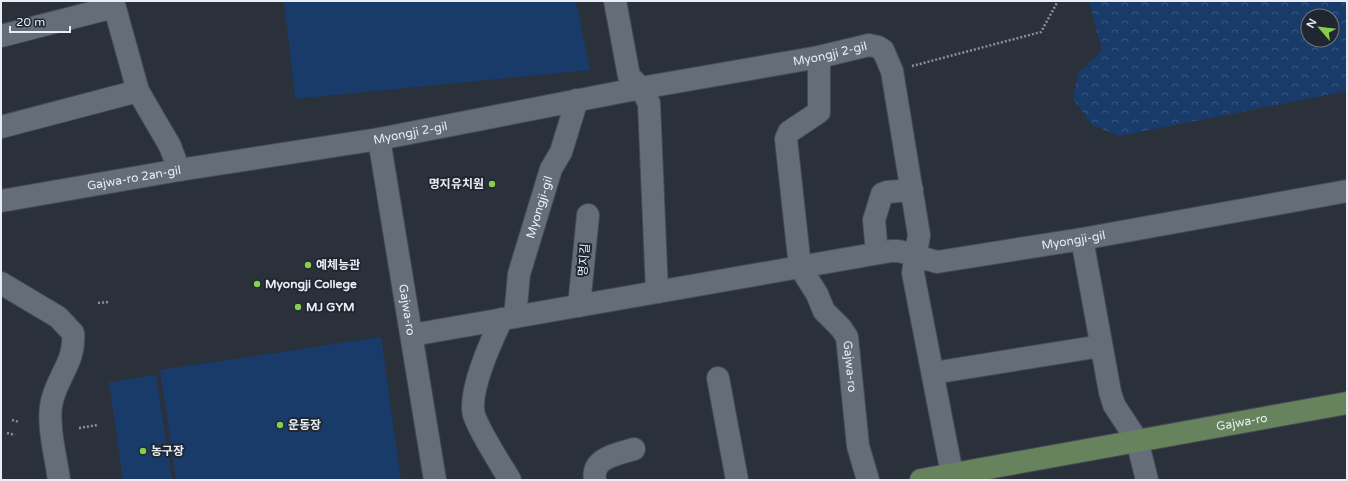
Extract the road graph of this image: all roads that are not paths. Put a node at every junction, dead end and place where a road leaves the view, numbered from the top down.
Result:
1 (615, 1) edge
2 (114, 4) edge
3 (1, 36) edge
4 (819, 57) junction
5 (641, 88) junction
6 (138, 91) junction
7 (577, 100) junction
8 (1, 127) edge
9 (379, 139) junction
10 (179, 170) junction
11 (912, 190) junction
12 (1347, 191) edge
13 (1, 201) edge
14 (588, 214) dead end
15 (1082, 239) junction
16 (877, 253) junction
17 (917, 256) junction
18 (800, 267) junction
19 (1, 283) edge
20 (657, 292) junction
21 (579, 306) junction
22 (508, 318) junction
23 (412, 335) junction
24 (1101, 346) junction
25 (932, 373) junction
26 (718, 378) dead end
27 (1347, 403) edge
28 (1137, 440) junction
29 (634, 449) dead end
30 (952, 474) junction
31 (59, 480) edge
32 (436, 480) edge
33 (510, 480) edge
34 (595, 480) edge
35 (737, 480) edge
36 (868, 480) edge
37 (921, 480) edge
38 (1146, 480) edge

1 - 5 street
2 - 3 street, Gajwa-ro 2an-gil
2 - 6 street, Gajwa-ro 2an-gil
4 - 5 street, Myongji 2-gil
4 - 11 street, Myongji 2-gil
4 - 18 street
5 - 7 street, Myongji 2-gil
5 - 20 street
6 - 8 street
6 - 10 street, Gajwa-ro 2an-gil
7 - 9 street, Myongji 2-gil
7 - 22 street, Myongji-gil
9 - 10 street, Myongji 2-gil
9 - 23 street, Gajwa-ro
10 - 13 street, Gajwa-ro 2an-gil
11 - 16 street
11 - 17 street, Myongji 2-gil
12 - 15 street, Myongji-gil
14 - 21 street, 명지길
15 - 17 street, Myongji-gil
15 - 24 street
16 - 17 street, Myongji-gil
16 - 18 street, Myongji-gil
17 - 25 street
18 - 20 street, Myongji-gil
18 - 36 street, Gajwa-ro
19 - 31 street
20 - 21 street, Myongji-gil
21 - 22 street, Myongji-gil
22 - 23 street, Myongji-gil
22 - 33 street
23 - 32 street, Gajwa-ro
24 - 25 street
24 - 28 street
25 - 30 street
26 - 35 street
27 - 28 main road, Gajwa-ro
28 - 30 main road, Gajwa-ro
28 - 38 street
29 - 34 street
30 - 37 main road, Gajwa-ro

